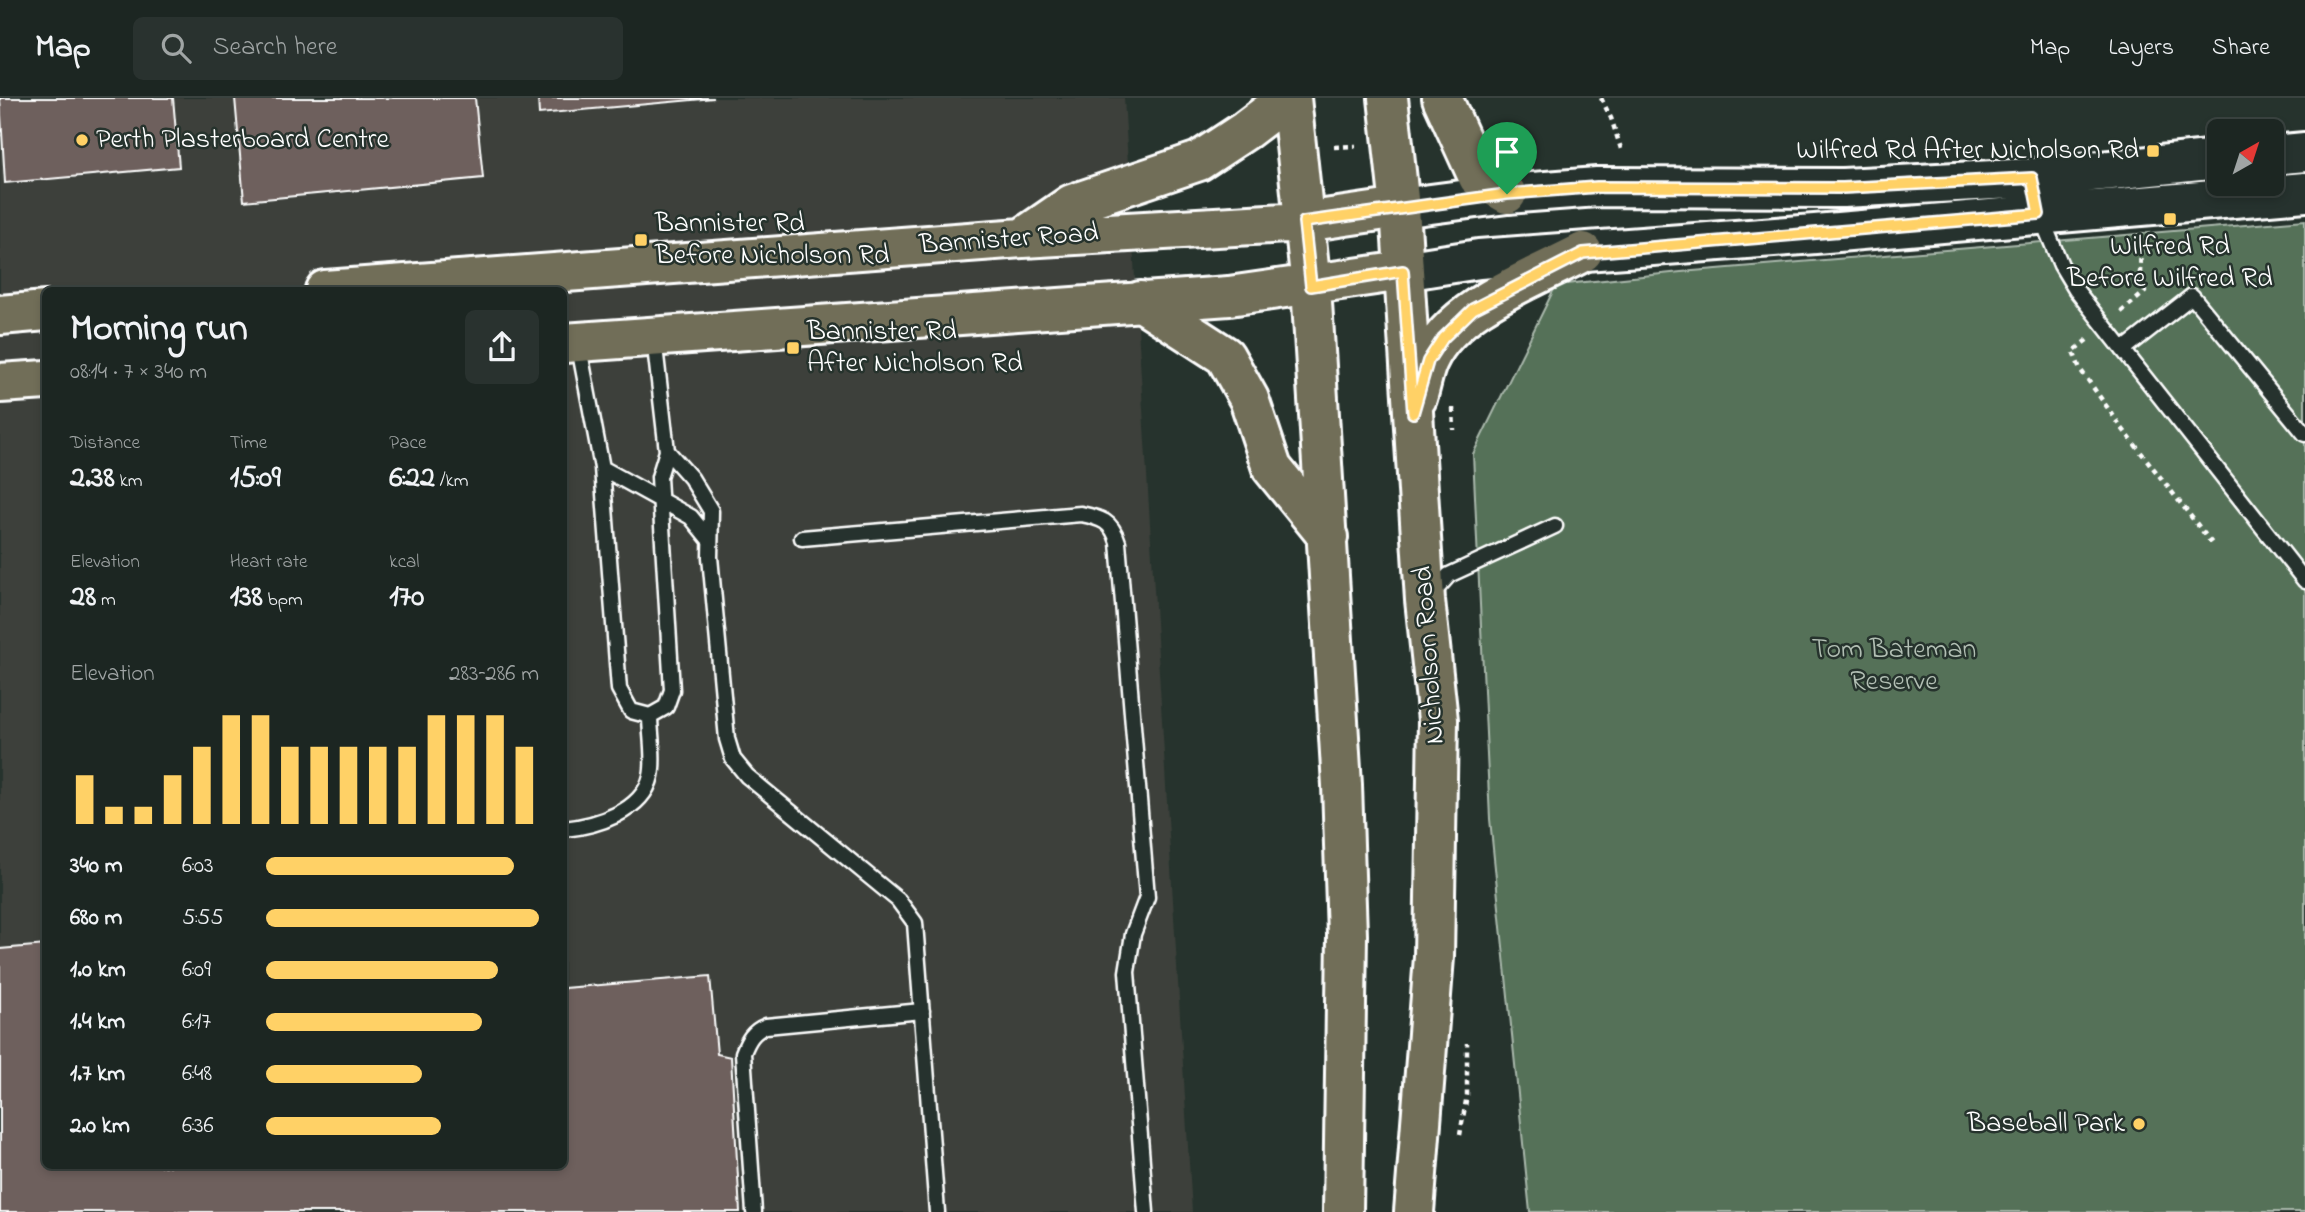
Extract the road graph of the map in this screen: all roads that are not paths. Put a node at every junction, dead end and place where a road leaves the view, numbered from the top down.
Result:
1 (1282, 98) edge
2 (1291, 98) edge
3 (1388, 98) edge
4 (1442, 98) edge
5 (2305, 152) edge
6 (2284, 154) edge
7 (2207, 161) edge
8 (2305, 192) edge
9 (1507, 194) junction
10 (2036, 196) junction
11 (1399, 208) junction
12 (1304, 222) junction
13 (1022, 238) junction
14 (1583, 253) junction
15 (1403, 271) junction
16 (1311, 286) junction
17 (365, 287) edge
18 (1140, 301) junction
19 (42, 311) edge
20 (0, 315) edge
21 (654, 336) junction
22 (571, 342) edge
23 (2123, 350) junction
24 (42, 380) edge
25 (0, 383) edge
26 (1413, 413) junction
27 (2305, 434) edge
28 (667, 451) junction
29 (602, 468) junction
30 (661, 500) junction
31 (1555, 526) dead end
32 (1328, 537) junction
33 (708, 538) junction
34 (802, 538) dead end
35 (2305, 580) edge
36 (1425, 600) junction
37 (650, 716) junction
38 (567, 828) edge
39 (922, 1011) junction
40 (754, 1212) edge
41 (937, 1212) edge
42 (1146, 1212) edge
43 (1343, 1212) edge
44 (1414, 1212) edge

1 - 13 main road
2 - 12 main road
3 - 11 main road, Nicholson Road
4 - 9 main road
5 - 6 main road
7 - 10 main road
8 - 10 main road
9 - 10 main road
9 - 11 main road
10 - 14 main road
10 - 23 lane
11 - 12 main road, Bannister Road
11 - 15 main road, Nicholson Road
12 - 13 main road, Bannister Road
12 - 16 main road
13 - 17 main road, Bannister Road
14 - 15 main road
14 - 26 main road
15 - 16 main road
15 - 26 main road, Nicholson Road
16 - 18 main road
16 - 32 main road
18 - 21 main road
18 - 32 main road
19 - 20 main road
21 - 22 main road
21 - 28 lane
22 - 29 lane
23 - 27 lane
23 - 35 lane
24 - 25 main road
26 - 36 main road, Nicholson Road
28 - 30 lane
28 - 33 lane
29 - 30 lane
29 - 37 lane
30 - 33 lane
30 - 37 lane
31 - 36 lane
32 - 43 main road
33 - 39 lane
34 - 42 lane
36 - 44 main road, Nicholson Road
37 - 38 lane
39 - 40 lane
39 - 41 lane

